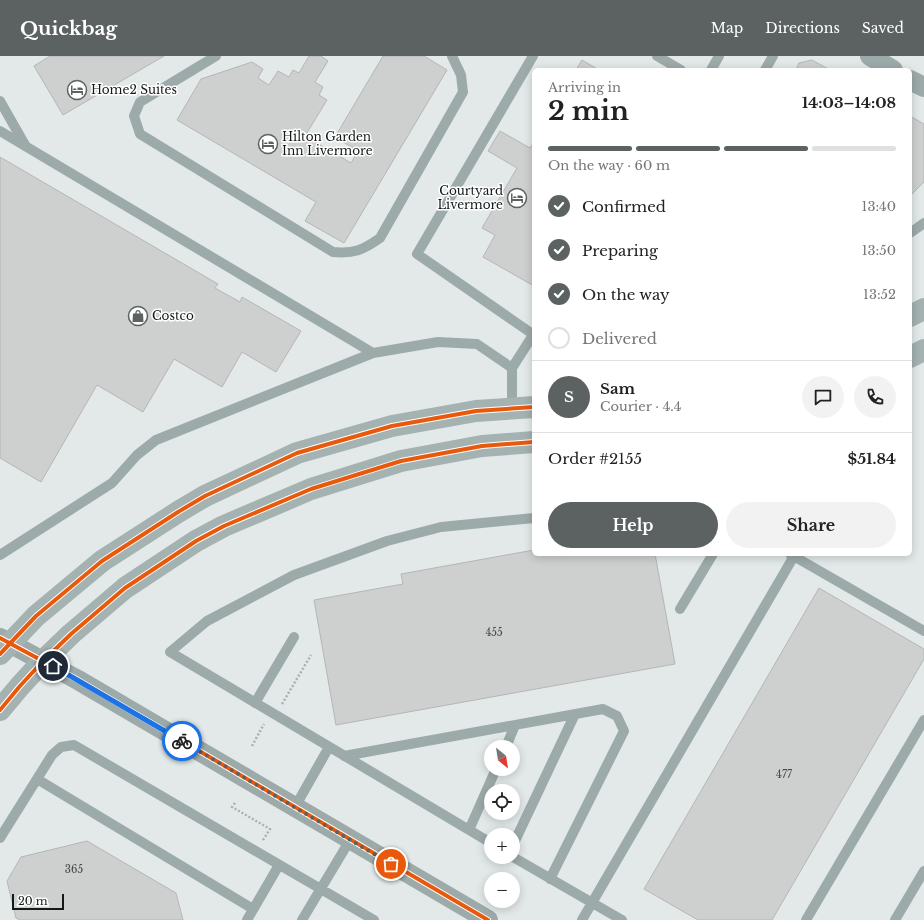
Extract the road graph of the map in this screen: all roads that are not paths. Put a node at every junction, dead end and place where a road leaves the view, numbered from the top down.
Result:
1 (216, 56) edge
2 (452, 56) edge
3 (533, 56) edge
4 (656, 56) edge
5 (719, 56) edge
6 (773, 56) edge
7 (870, 56) edge
8 (677, 68) edge
9 (712, 68) edge
10 (766, 68) edge
11 (890, 68) edge
12 (912, 81) edge
13 (924, 87) edge
14 (0, 102) edge
15 (0, 131) edge
16 (26, 146) junction
17 (924, 223) edge
18 (912, 232) edge
19 (924, 309) edge
20 (912, 315) edge
21 (532, 334) edge
22 (532, 338) edge
23 (924, 350) edge
24 (372, 353) junction
25 (912, 356) edge
26 (512, 368) junction
27 (532, 407) edge
28 (512, 408) junction
29 (532, 442) edge
30 (532, 518) edge
31 (0, 555) edge
32 (712, 556) edge
33 (791, 556) edge
34 (794, 556) edge
35 (680, 609) dead end
36 (924, 631) edge
37 (294, 636) dead end
38 (3, 645) edge
39 (43, 661) junction
40 (255, 703) junction
41 (0, 710) edge
42 (575, 714) junction
43 (924, 720) edge
44 (515, 725) junction
45 (509, 740) edge
46 (329, 747) junction
47 (344, 756) junction
48 (493, 776) edge
49 (37, 779) junction
50 (295, 807) junction
51 (469, 830) junction
52 (520, 830) edge
53 (0, 838) edge
54 (350, 840) junction
55 (484, 840) edge
56 (520, 860) edge
57 (279, 865) junction
58 (924, 870) edge
59 (550, 879) junction
60 (320, 889) junction
61 (592, 904) junction
62 (253, 909) junction
63 (362, 917) edge
64 (247, 920) edge
65 (302, 920) edge
66 (374, 920) edge
67 (488, 920) edge
68 (582, 920) edge
69 (622, 920) edge
70 (806, 920) edge
71 (895, 920) edge

1 - 2 lane
3 - 21 lane
4 - 8 lane
5 - 9 lane
6 - 10 lane
7 - 11 street
12 - 13 street
14 - 16 lane
15 - 16 lane
16 - 24 lane
17 - 18 lane
19 - 20 main road
22 - 26 lane
23 - 25 main road
24 - 26 lane
24 - 31 lane
26 - 28 lane
27 - 28 main road
28 - 38 main road
29 - 39 main road
30 - 40 lane
32 - 35 lane
33 - 61 lane
34 - 36 lane
37 - 40 lane
38 - 39 street
39 - 41 main road
39 - 50 street
40 - 46 lane
42 - 44 lane
42 - 52 lane
42 - 59 lane
43 - 70 lane
44 - 45 lane
44 - 47 lane
46 - 47 lane
46 - 50 lane
47 - 51 lane
48 - 51 lane
49 - 53 lane
49 - 57 lane
49 - 62 lane
50 - 54 street
51 - 55 lane
54 - 60 lane
54 - 67 street
56 - 59 lane
57 - 60 lane
57 - 62 lane
58 - 71 lane
59 - 61 lane
60 - 63 lane
60 - 65 lane
61 - 68 lane
61 - 69 lane
62 - 64 lane
63 - 66 lane

